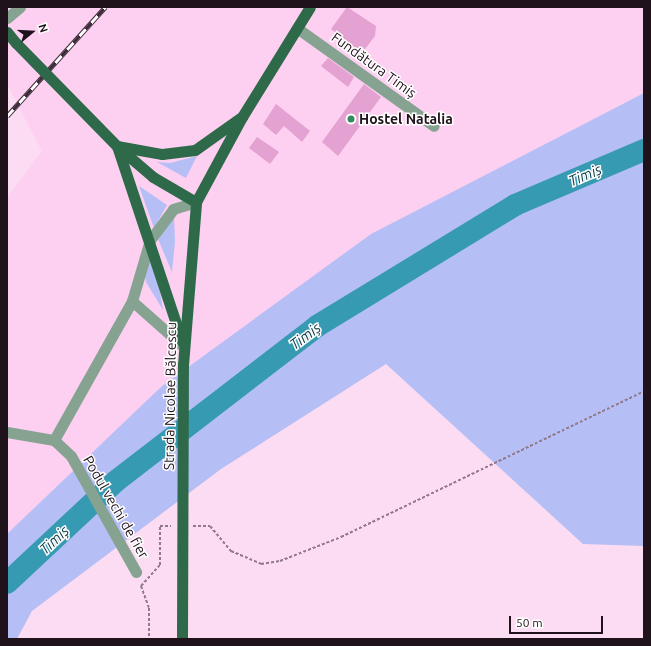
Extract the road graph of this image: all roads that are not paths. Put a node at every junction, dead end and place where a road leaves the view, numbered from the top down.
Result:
1 (20, 7) edge
2 (310, 7) edge
3 (7, 18) edge
4 (297, 28) junction
5 (7, 32) edge
6 (242, 117) junction
7 (434, 126) dead end
8 (117, 146) junction
9 (196, 202) junction
10 (150, 240) junction
11 (132, 301) junction
12 (184, 347) junction
13 (7, 432) edge
14 (54, 440) junction
15 (136, 572) road end
16 (182, 639) edge

1 - 3 street
2 - 4 main road, Strada Nicolae Bălcescu
4 - 6 main road, Strada Nicolae Bălcescu
4 - 7 street, Fundătura Timiș
5 - 8 main road, bridge
6 - 8 main road
6 - 9 main road, Strada Nicolae Bălcescu
8 - 9 main road
8 - 10 main road
9 - 10 street
9 - 12 main road, Strada Nicolae Bălcescu
10 - 11 street
10 - 12 main road
11 - 12 street
11 - 14 street
12 - 16 main road, Strada Nicolae Bălcescu, bridge
13 - 14 street
14 - 15 street, Podul vechi de fier

